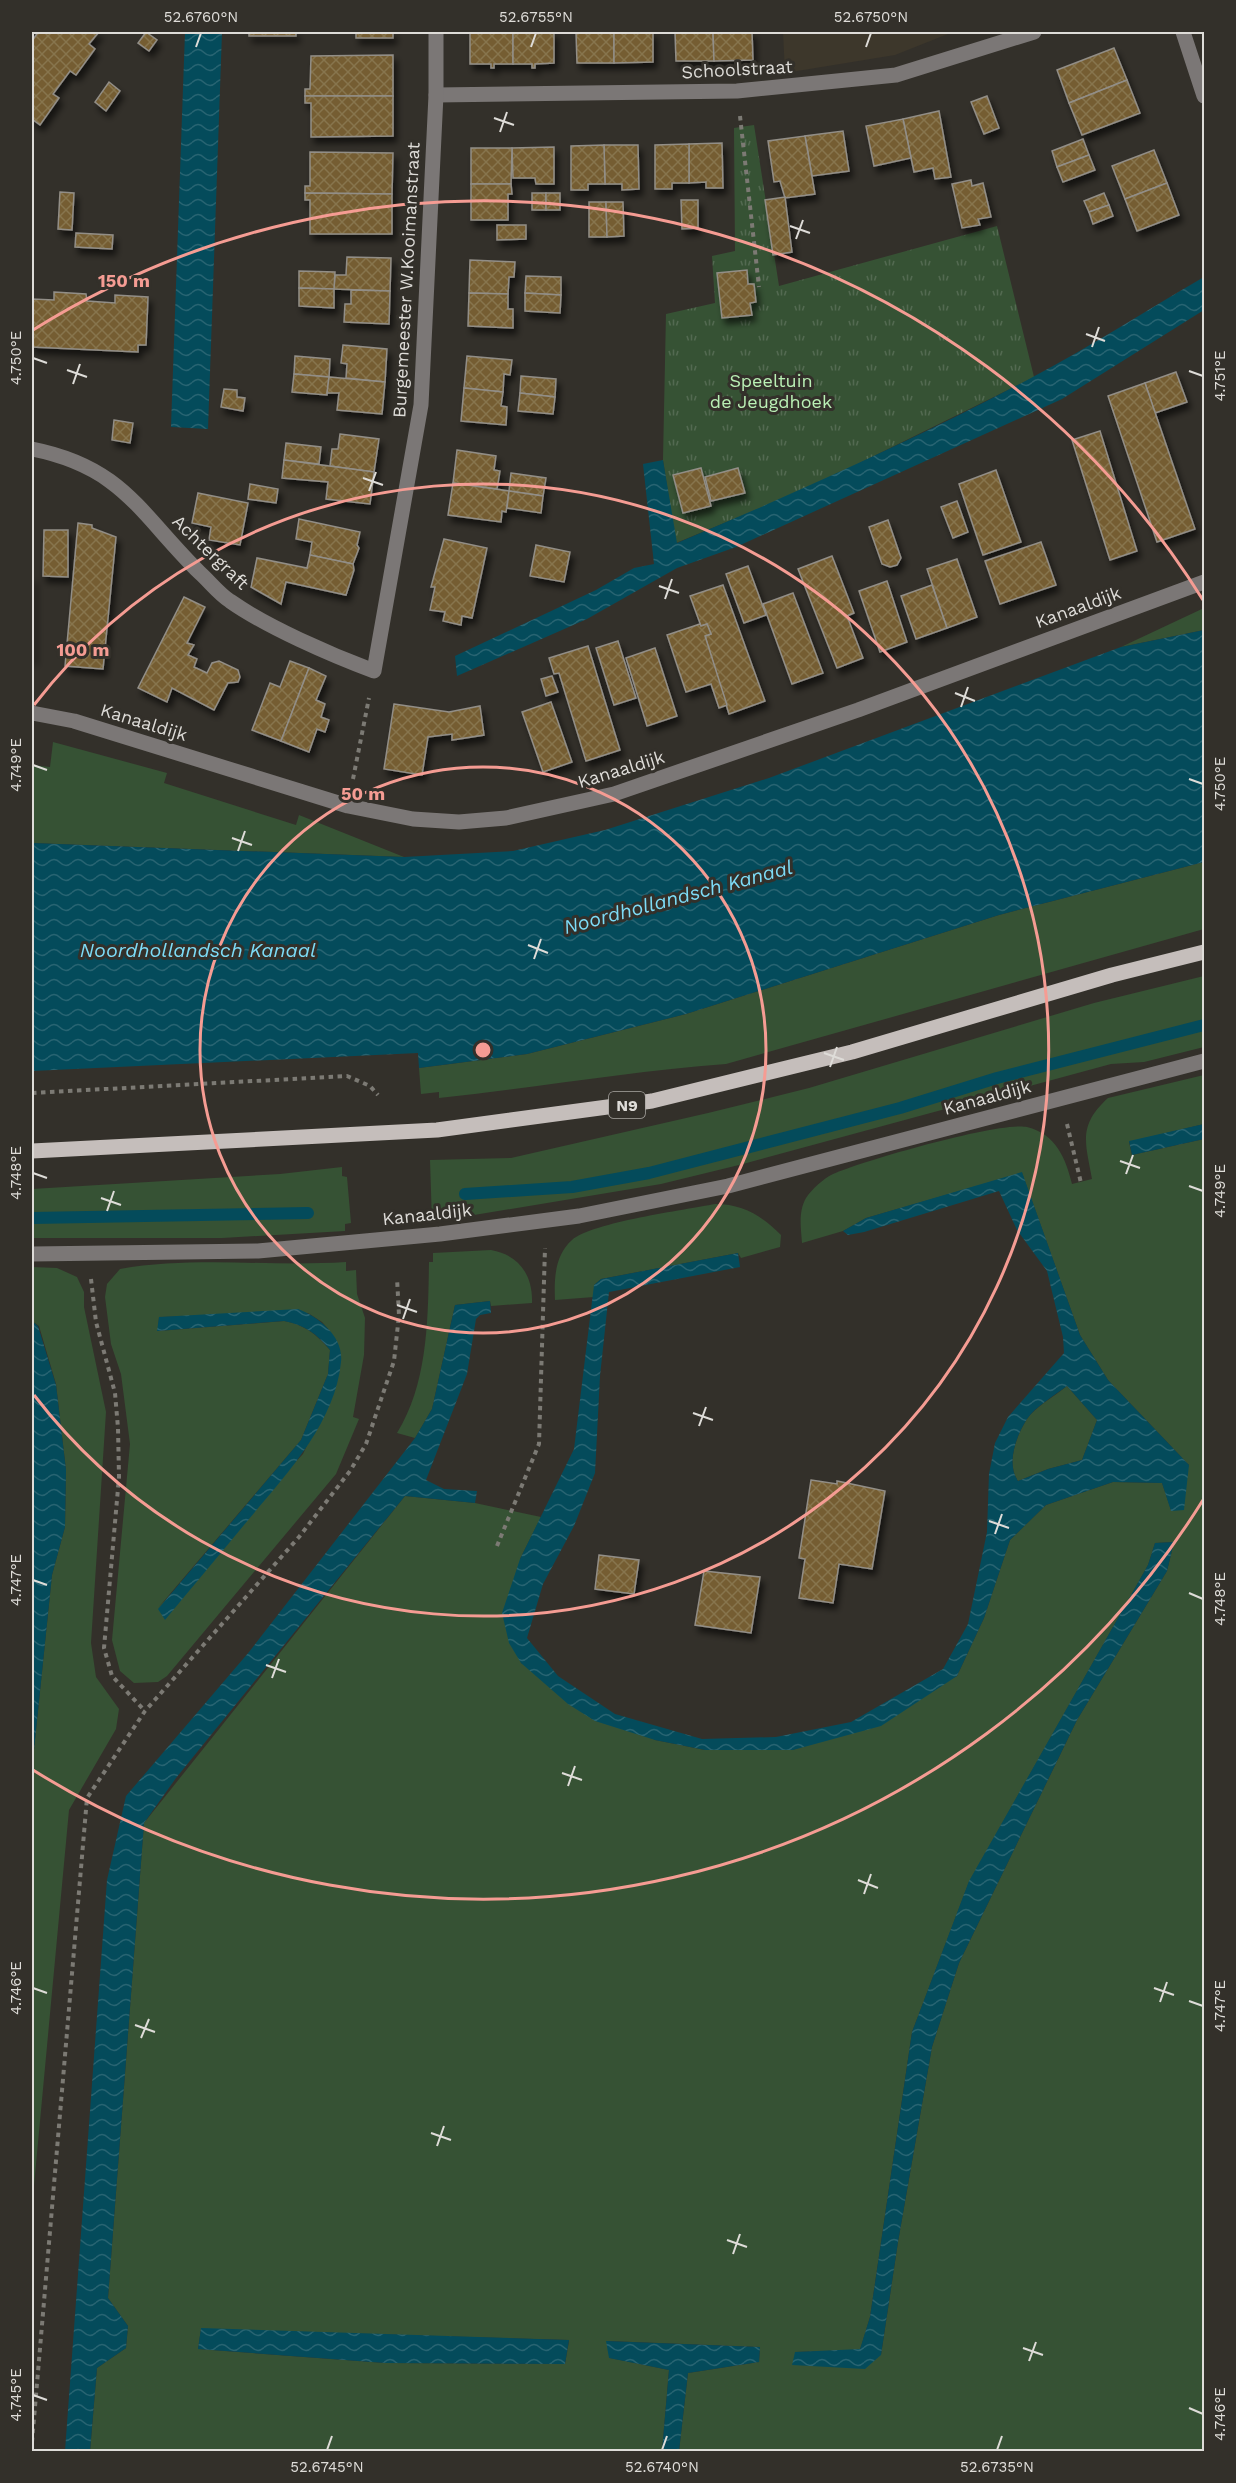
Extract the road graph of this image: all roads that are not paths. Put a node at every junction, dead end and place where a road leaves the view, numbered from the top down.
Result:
1 (436, 32) edge
2 (1034, 32) edge
3 (1183, 32) edge
4 (436, 95) junction
5 (1204, 96) edge
6 (32, 449) edge
7 (1204, 582) edge
8 (374, 670) joint
9 (32, 713) edge
10 (1204, 952) edge
11 (1204, 1061) edge
12 (32, 1151) edge
13 (32, 1254) edge

1 - 4 street, Burgemeester W.Kooimanstraat
2 - 4 street, Schoolstraat
3 - 5 street
4 - 8 street, Burgemeester W.Kooimanstraat
6 - 8 street, Achtergraft
7 - 9 street, Kanaaldijk
10 - 12 main road, N9
11 - 13 street, Kanaaldijk

